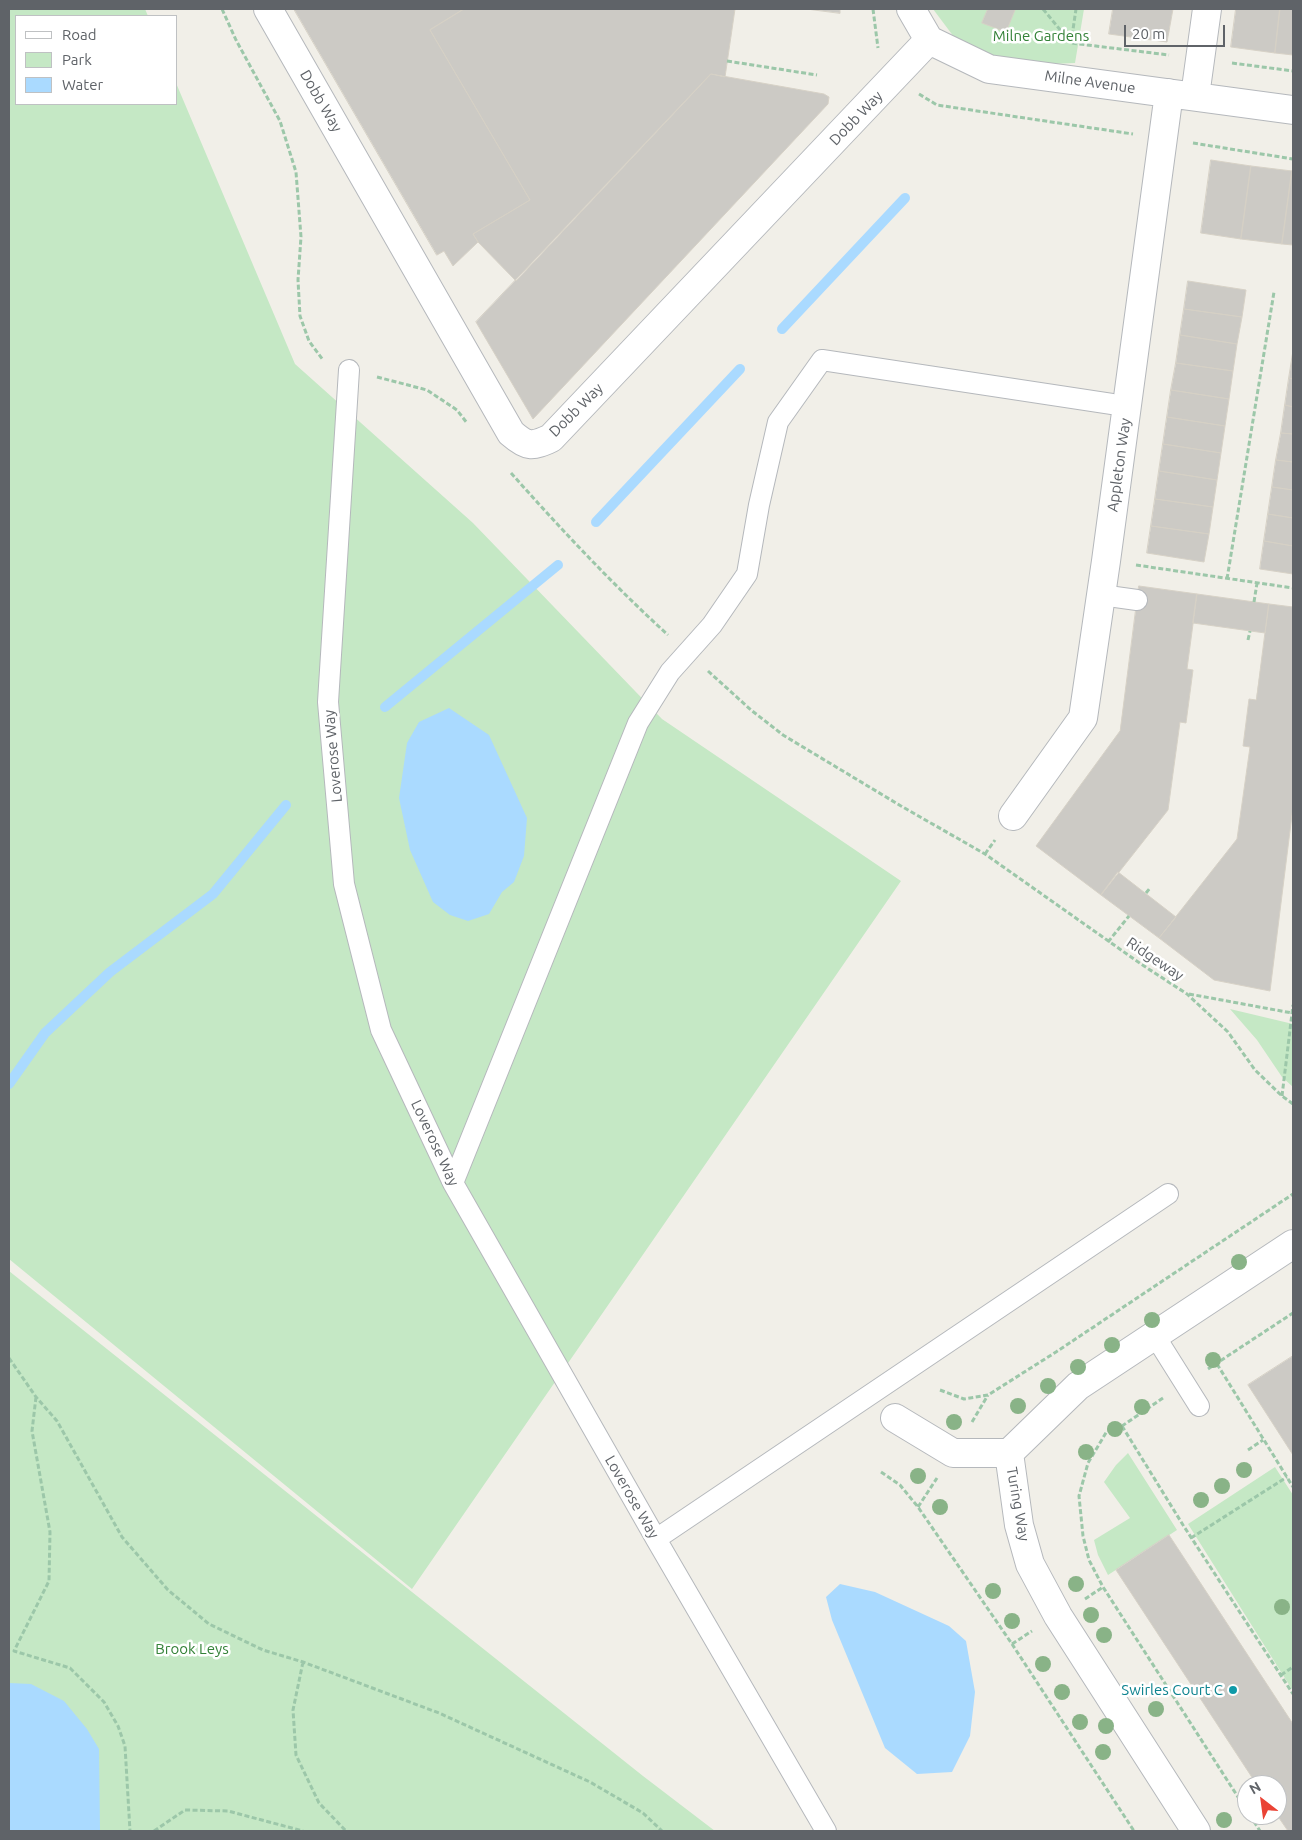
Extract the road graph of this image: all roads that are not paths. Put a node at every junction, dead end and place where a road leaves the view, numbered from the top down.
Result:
1 (268, 9) edge
2 (911, 9) edge
3 (1207, 9) edge
4 (929, 40) junction
5 (1182, 94) junction
6 (1293, 110) edge
7 (349, 370) dead end
8 (1112, 404) dead end
9 (1101, 595) junction
10 (1137, 600) dead end
11 (1013, 816) dead end
12 (453, 1183) junction
13 (1168, 1194) dead end
14 (1293, 1244) edge
15 (1155, 1336) junction
16 (1199, 1406) dead end
17 (895, 1418) dead end
18 (1008, 1453) junction
19 (656, 1539) junction
20 (826, 1831) edge
21 (1196, 1831) edge

1 - 4 street, Dobb Way
2 - 4 street
3 - 5 street, Appleton Way
4 - 5 street, Milne Avenue
5 - 6 street, Milne Avenue
5 - 9 street, Appleton Way
7 - 12 lane, Loverose Way
8 - 12 lane
9 - 10 lane
9 - 11 street, Appleton Way
12 - 19 lane, Loverose Way
13 - 19 lane
14 - 15 street, Turing Way
15 - 16 lane
15 - 18 street, Turing Way
17 - 18 street
18 - 21 street, Turing Way
19 - 20 lane, Loverose Way

